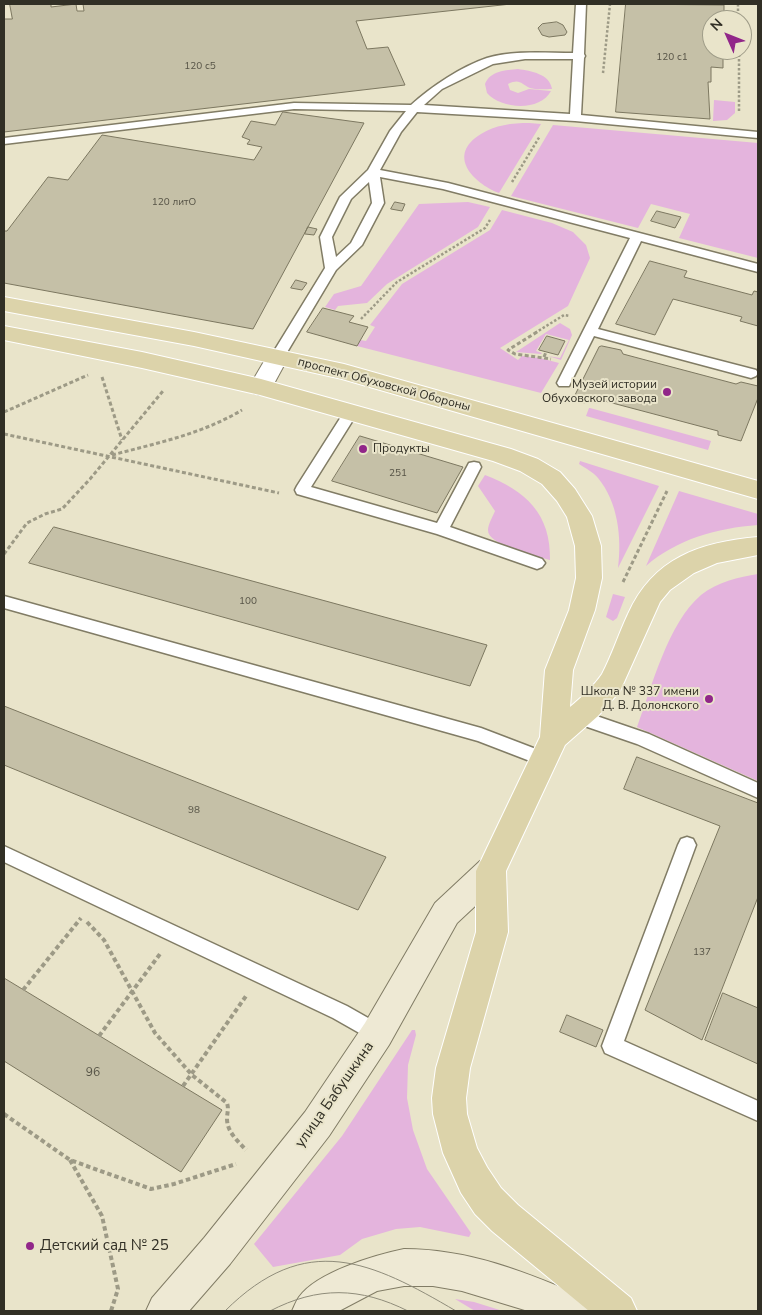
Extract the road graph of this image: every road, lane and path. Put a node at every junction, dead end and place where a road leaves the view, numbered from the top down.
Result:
1 (581, 4) edge
2 (610, 4) edge
3 (580, 56) junction
4 (739, 60) edge
5 (603, 79) dead end
6 (414, 108) junction
7 (575, 118) junction
8 (735, 118) dead end
9 (758, 134) edge
10 (4, 141) edge
11 (373, 172) junction
12 (637, 237) junction
13 (331, 268) junction
14 (758, 268) edge
15 (4, 304) edge
16 (592, 326) junction
17 (4, 333) edge
18 (546, 352) dead end
19 (278, 356) junction
20 (544, 357) junction
21 (573, 365) junction
22 (93, 373) dead end
23 (751, 373) dead end
24 (101, 374) dead end
25 (564, 384) dead end
26 (261, 387) junction
27 (165, 388) dead end
28 (245, 408) dead end
29 (4, 412) edge
30 (351, 412) junction
31 (4, 434) edge
32 (122, 440) junction
33 (110, 455) junction
34 (474, 467) dead end
35 (668, 488) dead end
36 (302, 490) junction
37 (758, 490) edge
38 (441, 530) junction
39 (758, 546) edge
40 (4, 554) edge
41 (537, 563) dead end
42 (622, 585) dead end
43 (4, 602) edge
44 (579, 717) junction
45 (548, 748) junction
46 (758, 791) edge
47 (687, 845) dead end
48 (4, 854) edge
49 (491, 871) junction
50 (97, 898) junction
51 (82, 917) junction
52 (175, 934) junction
53 (261, 974) junction
54 (24, 990) dead end
55 (131, 992) junction
56 (377, 1034) junction
57 (99, 1036) dead end
58 (192, 1075) junction
59 (183, 1086) dead end
60 (758, 1111) edge
61 (4, 1114) edge
62 (246, 1150) dead end
63 (70, 1160) junction
64 (236, 1164) dead end
65 (111, 1311) edge
66 (165, 1311) edge
67 (311, 1311) edge
68 (574, 1311) edge
69 (618, 1311) edge

1 - 3 lane
2 - 5 path
3 - 6 lane
3 - 7 lane
4 - 8 path
6 - 7 lane
6 - 10 lane
6 - 11 lane
7 - 9 lane
11 - 12 lane
11 - 13 lane
11 - 13 lane
12 - 14 lane
12 - 16 lane
13 - 19 lane
15 - 19 main road, проспект Обуховской Обороны
16 - 20 path
16 - 21 lane
16 - 23 lane
17 - 26 main road
18 - 20 path
19 - 26 street
19 - 37 main road, проспект Обуховской Обороны
20 - 21 path
21 - 25 lane
22 - 29 path
24 - 32 path
26 - 30 main road
27 - 32 path
28 - 33 path
30 - 36 lane
30 - 45 main road, улица Бабушкина
31 - 33 path
32 - 33 path
33 - 36 path
33 - 40 path
34 - 38 lane
35 - 42 path
36 - 38 lane
38 - 41 lane
39 - 44 main road, улица Бабушкина
43 - 45 lane
44 - 45 main road, улица Бабушкина
44 - 46 lane
45 - 49 main road, улица Бабушкина
47 - 60 lane
48 - 50 lane
49 - 56 main road, улица Бабушкина
49 - 69 main road, улица Бабушкина
50 - 51 path
50 - 52 lane
51 - 54 path
51 - 55 path
52 - 53 lane
52 - 55 path
53 - 56 lane
53 - 58 path
55 - 57 path
55 - 58 path
56 - 66 main road, улица Бабушкина
58 - 59 path
58 - 62 path
61 - 63 path
63 - 64 path
63 - 65 path
67 - 68 main road

